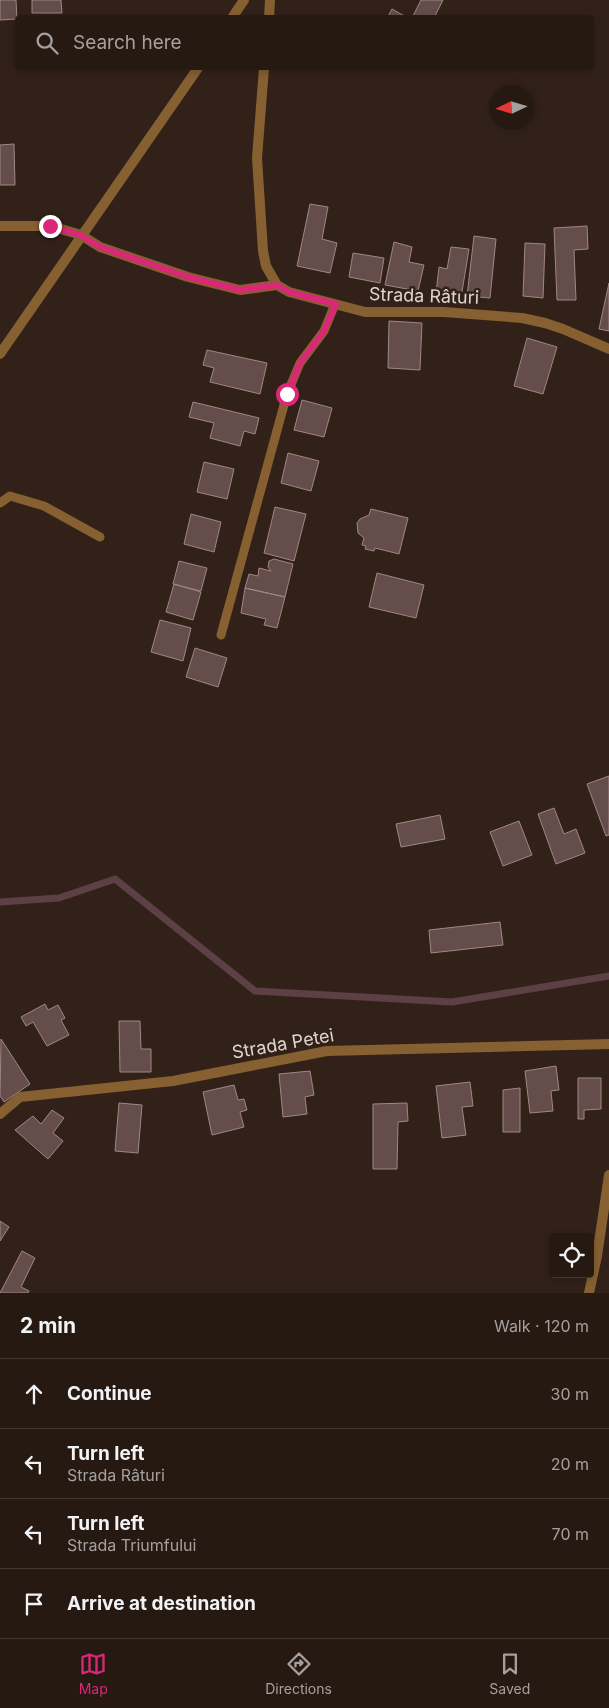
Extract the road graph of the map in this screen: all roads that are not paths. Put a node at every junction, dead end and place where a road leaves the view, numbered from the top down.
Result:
1 (244, 0) edge
2 (270, 0) edge
3 (234, 15) edge
4 (269, 15) edge
5 (197, 70) edge
6 (264, 70) edge
7 (0, 226) edge
8 (80, 235) junction
9 (277, 285) junction
10 (336, 304) junction
11 (609, 349) edge
12 (0, 354) edge
13 (0, 503) edge
14 (100, 537) dead end
15 (221, 635) dead end
16 (609, 1044) edge
17 (0, 1114) edge
18 (609, 1175) edge
19 (589, 1293) edge

1 - 3 street
2 - 4 street
5 - 8 street
6 - 9 street
7 - 8 street
8 - 9 street
8 - 12 street
9 - 10 street, Strada Râturi
10 - 11 street, Strada Râturi
10 - 15 lane
13 - 14 lane
16 - 17 street, Strada Petei
18 - 19 street

